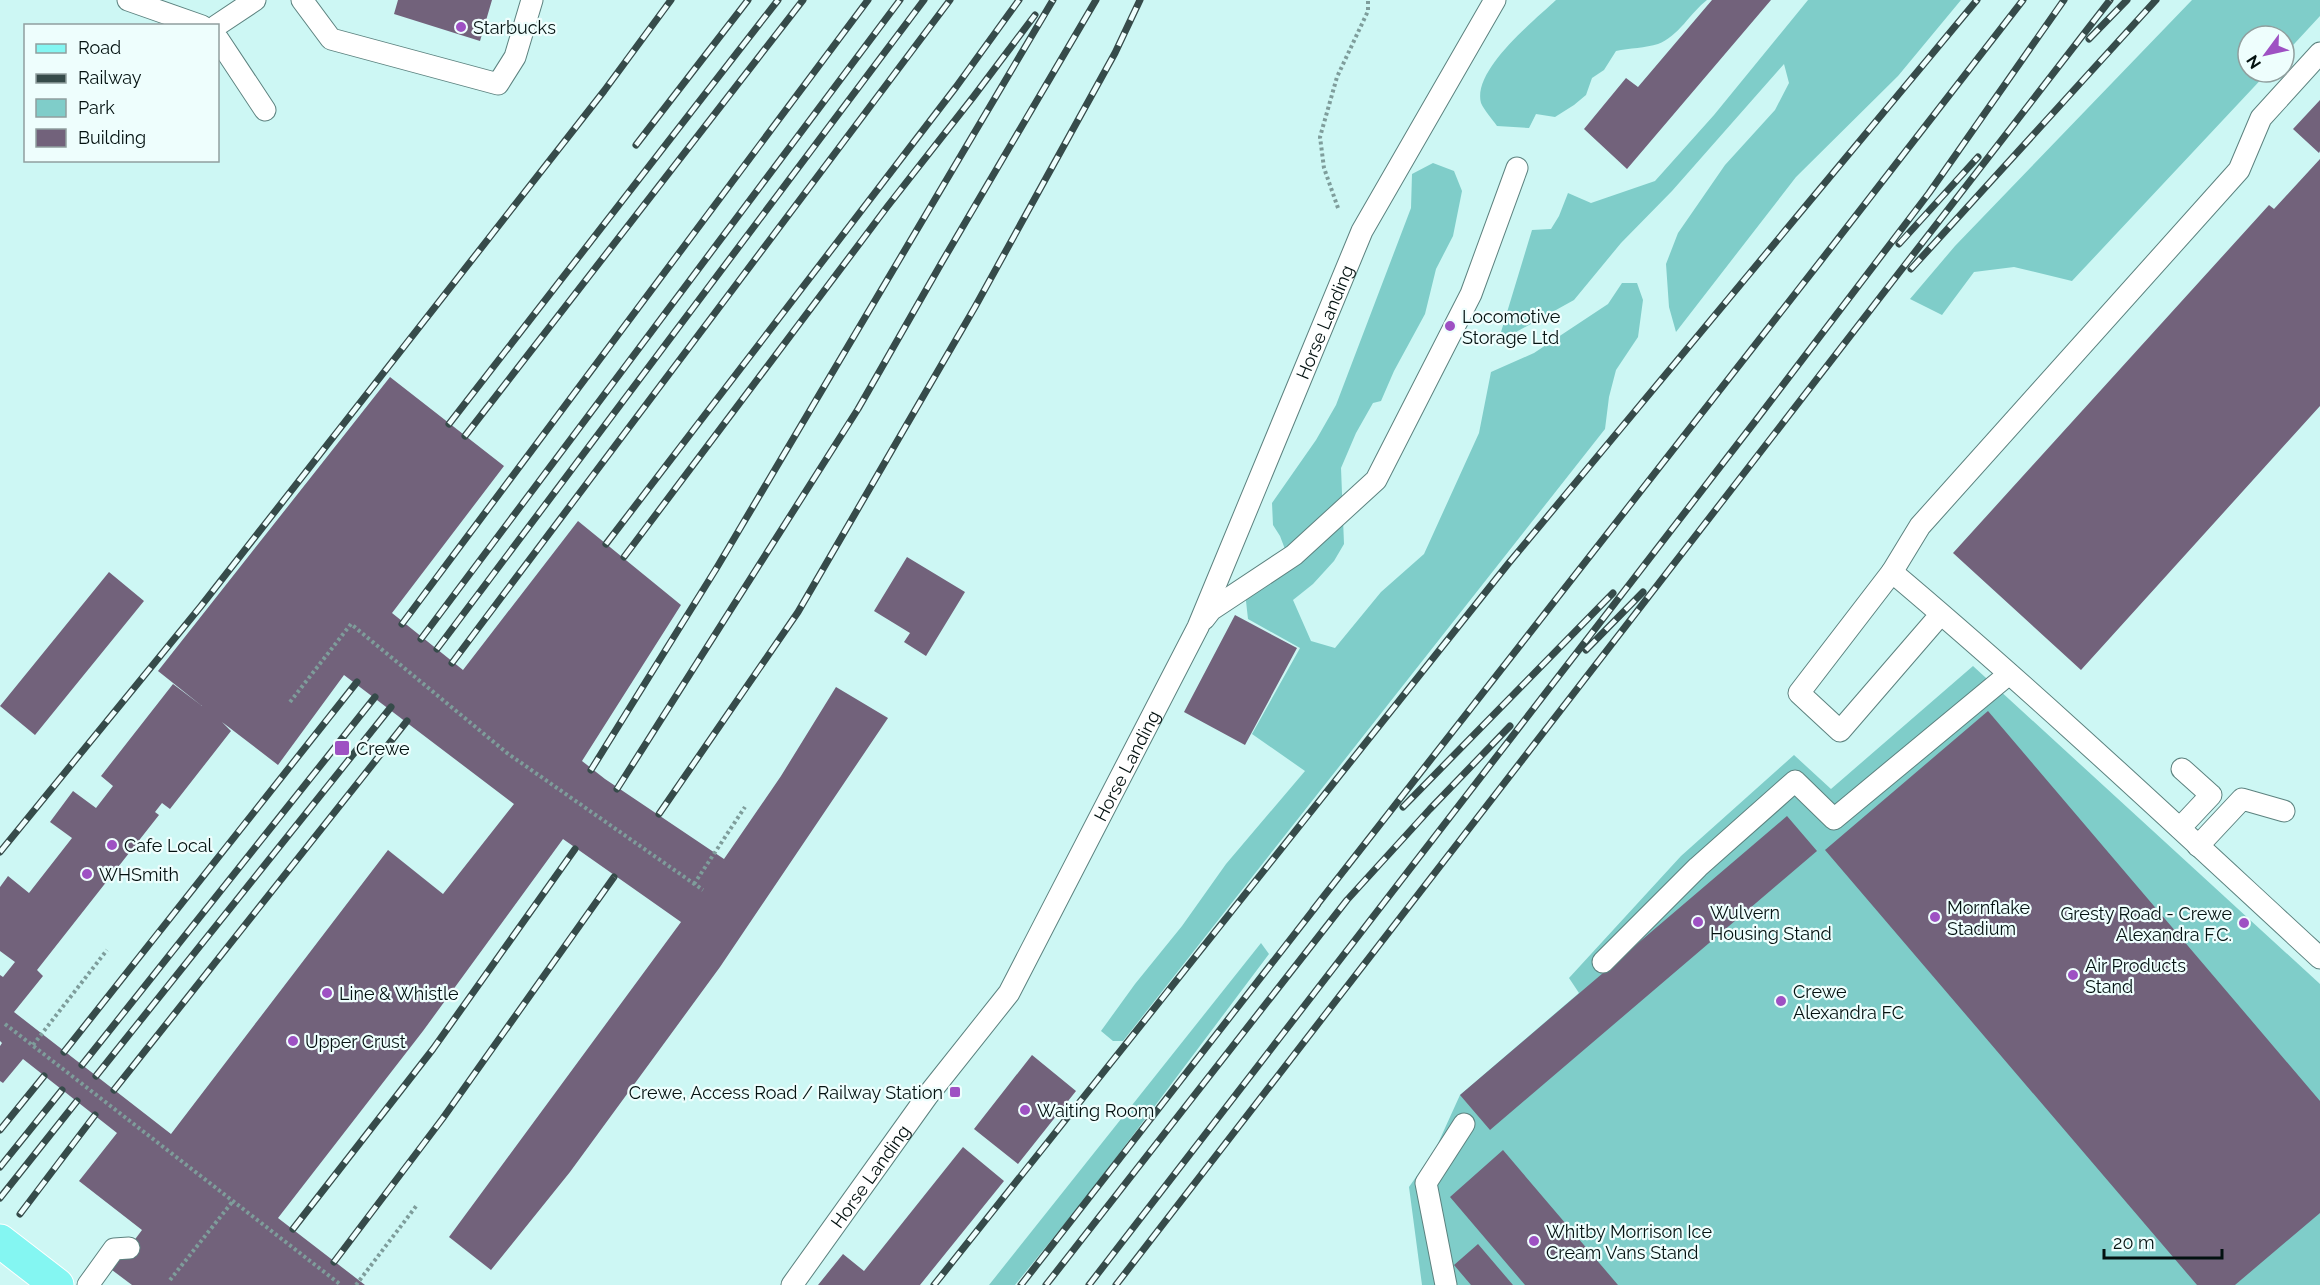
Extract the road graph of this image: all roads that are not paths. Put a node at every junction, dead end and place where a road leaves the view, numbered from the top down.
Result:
1 (128, 0) edge
2 (255, 0) edge
3 (302, 0) edge
4 (532, 0) edge
5 (1495, 0) edge
6 (196, 24) edge
7 (219, 24) edge
8 (219, 41) edge
9 (2320, 53) edge
10 (265, 110) dead end
11 (1517, 168) dead end
12 (1892, 572) junction
13 (1941, 614) junction
14 (1198, 627) junction
15 (2009, 674) junction
16 (2182, 769) dead end
17 (2284, 811) dead end
18 (2180, 828) junction
19 (2198, 846) junction
20 (2320, 958) edge
21 (1603, 962) dead end
22 (1464, 1124) dead end
23 (0, 1241) edge
24 (129, 1248) dead end
25 (57, 1285) edge
26 (88, 1285) edge
27 (792, 1285) edge
28 (1446, 1285) edge

1 - 6 lane
2 - 7 lane
3 - 4 lane
5 - 14 lane, Horse Landing
8 - 10 lane
9 - 12 lane
11 - 14 lane
12 - 13 lane
12 - 13 lane
13 - 15 lane
14 - 27 lane, Horse Landing
15 - 18 lane
15 - 21 lane
16 - 18 lane
17 - 19 lane
18 - 19 lane
19 - 20 lane
22 - 28 lane
23 - 25 main road
24 - 26 lane

